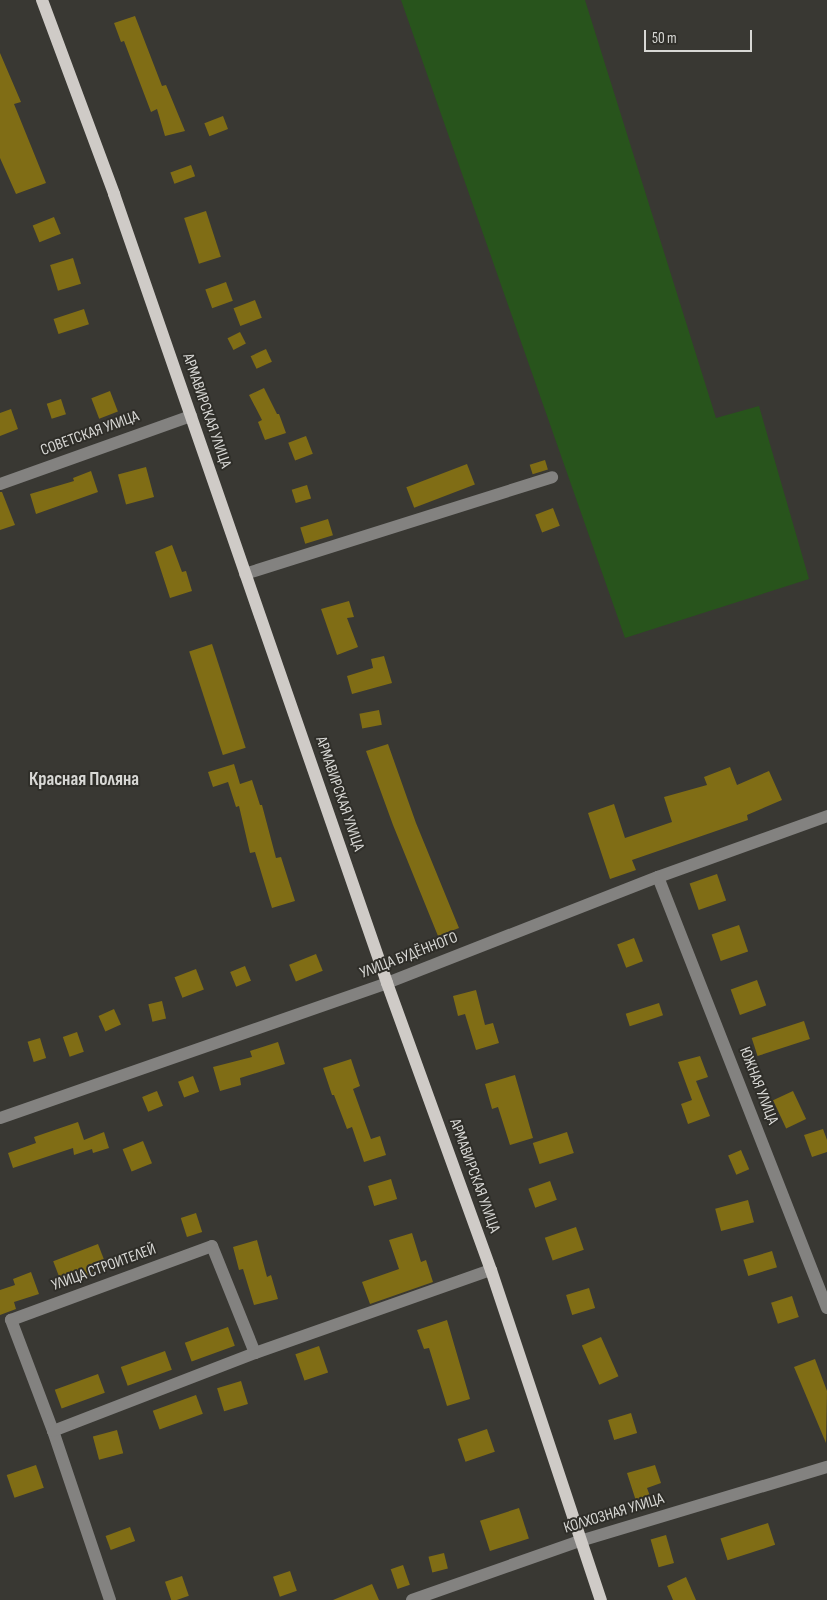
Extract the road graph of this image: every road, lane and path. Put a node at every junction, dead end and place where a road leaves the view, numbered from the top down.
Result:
1 (42, 0) edge
2 (191, 416) junction
3 (552, 476) dead end
4 (0, 484) edge
5 (245, 574) junction
6 (827, 816) edge
7 (658, 877) junction
8 (387, 983) junction
9 (0, 1118) edge
10 (491, 1270) junction
11 (827, 1308) edge
12 (255, 1353) junction
13 (53, 1431) junction
14 (827, 1467) edge
15 (580, 1541) junction
16 (110, 1600) edge
17 (412, 1600) edge
18 (601, 1600) edge

1 - 2 main road, АРМАВИРСКАЯ УЛИЦА
2 - 4 street, СОВЕТСКАЯ УЛИЦА
2 - 5 main road, АРМАВИРСКАЯ УЛИЦА
3 - 5 street
5 - 8 main road, АРМАВИРСКАЯ УЛИЦА
6 - 7 street, УЛИЦА БУДЁННОГО
7 - 8 street, УЛИЦА БУДЁННОГО
7 - 11 street, ЮЖНАЯ УЛИЦА
8 - 9 street, УЛИЦА БУДЁННОГО
8 - 10 main road, АРМАВИРСКАЯ УЛИЦА
10 - 12 street
10 - 15 main road, АРМАВИРСКАЯ УЛИЦА
12 - 13 street
12 - 13 street, УЛИЦА СТРОИТЕЛЕЙ
13 - 16 street, УЛИЦА СТРОИТЕЛЕЙ
14 - 15 street, КОЛХОЗНАЯ УЛИЦА
15 - 17 street, КОЛХОЗНАЯ УЛИЦА
15 - 18 main road, АРМАВИРСКАЯ УЛИЦА

